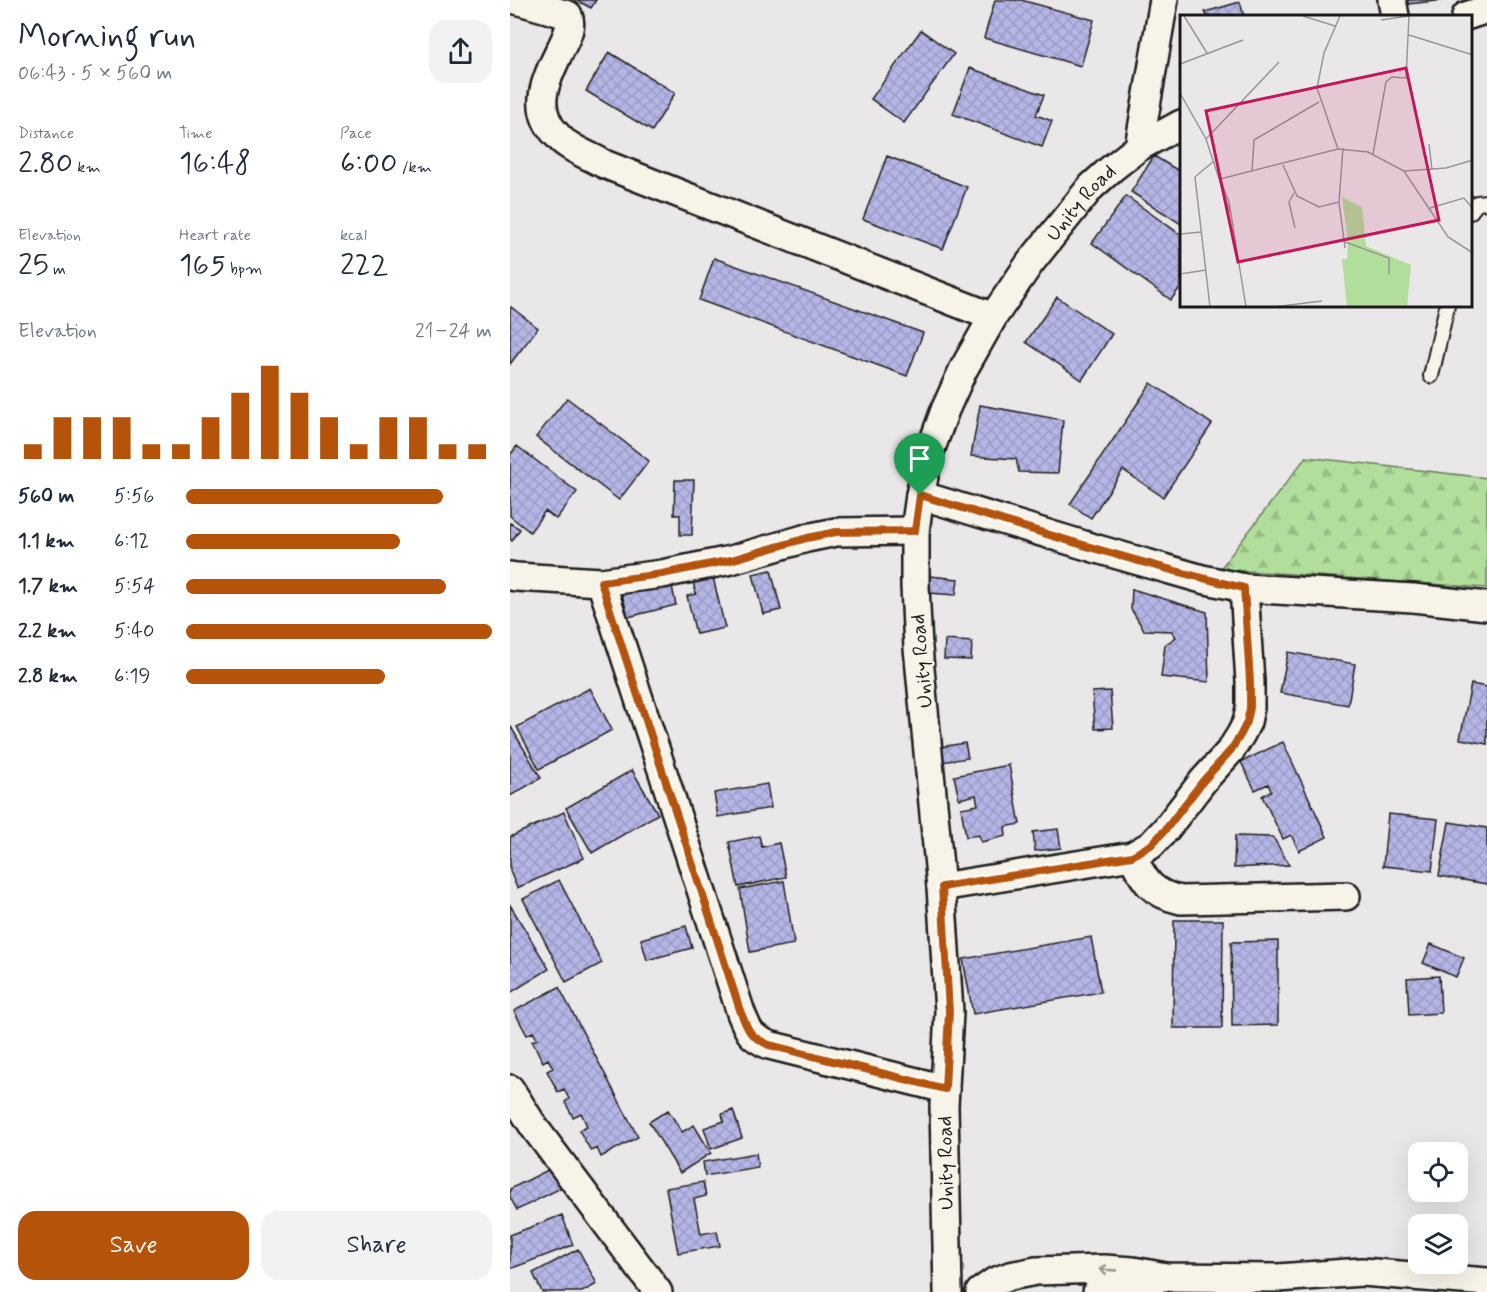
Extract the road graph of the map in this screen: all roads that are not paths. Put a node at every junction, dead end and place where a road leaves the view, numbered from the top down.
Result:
1 (516, 0) edge
2 (1164, 0) edge
3 (1392, 0) edge
4 (1487, 9) edge
5 (1395, 15) edge
6 (1469, 15) edge
7 (1180, 125) edge
8 (1139, 147) junction
9 (1487, 202) edge
10 (1472, 209) edge
11 (1447, 308) edge
12 (993, 317) junction
13 (1431, 375) dead end
14 (920, 495) junction
15 (915, 531) junction
16 (510, 576) edge
17 (601, 582) junction
18 (1244, 588) junction
19 (1487, 606) edge
20 (1132, 856) junction
21 (942, 887) junction
22 (1346, 896) dead end
23 (510, 1089) edge
24 (945, 1089) junction
25 (1166, 1277) junction
26 (1487, 1282) edge
27 (658, 1292) edge
28 (948, 1292) edge
29 (980, 1292) edge
30 (1097, 1292) edge

1 - 12 street
2 - 8 street
3 - 5 street
4 - 6 street
7 - 8 street, Unity Road
8 - 12 street, Unity Road
9 - 10 lane
11 - 13 lane
12 - 14 street, Unity Road
14 - 15 street, Unity Road
14 - 18 street
15 - 17 street
15 - 21 street, Unity Road
16 - 17 street
17 - 24 street
18 - 19 street
18 - 20 street
20 - 21 street
20 - 22 street
21 - 24 street, Unity Road
23 - 27 street
24 - 28 street, Unity Road
25 - 26 street
25 -> 29 street
25 - 30 street

